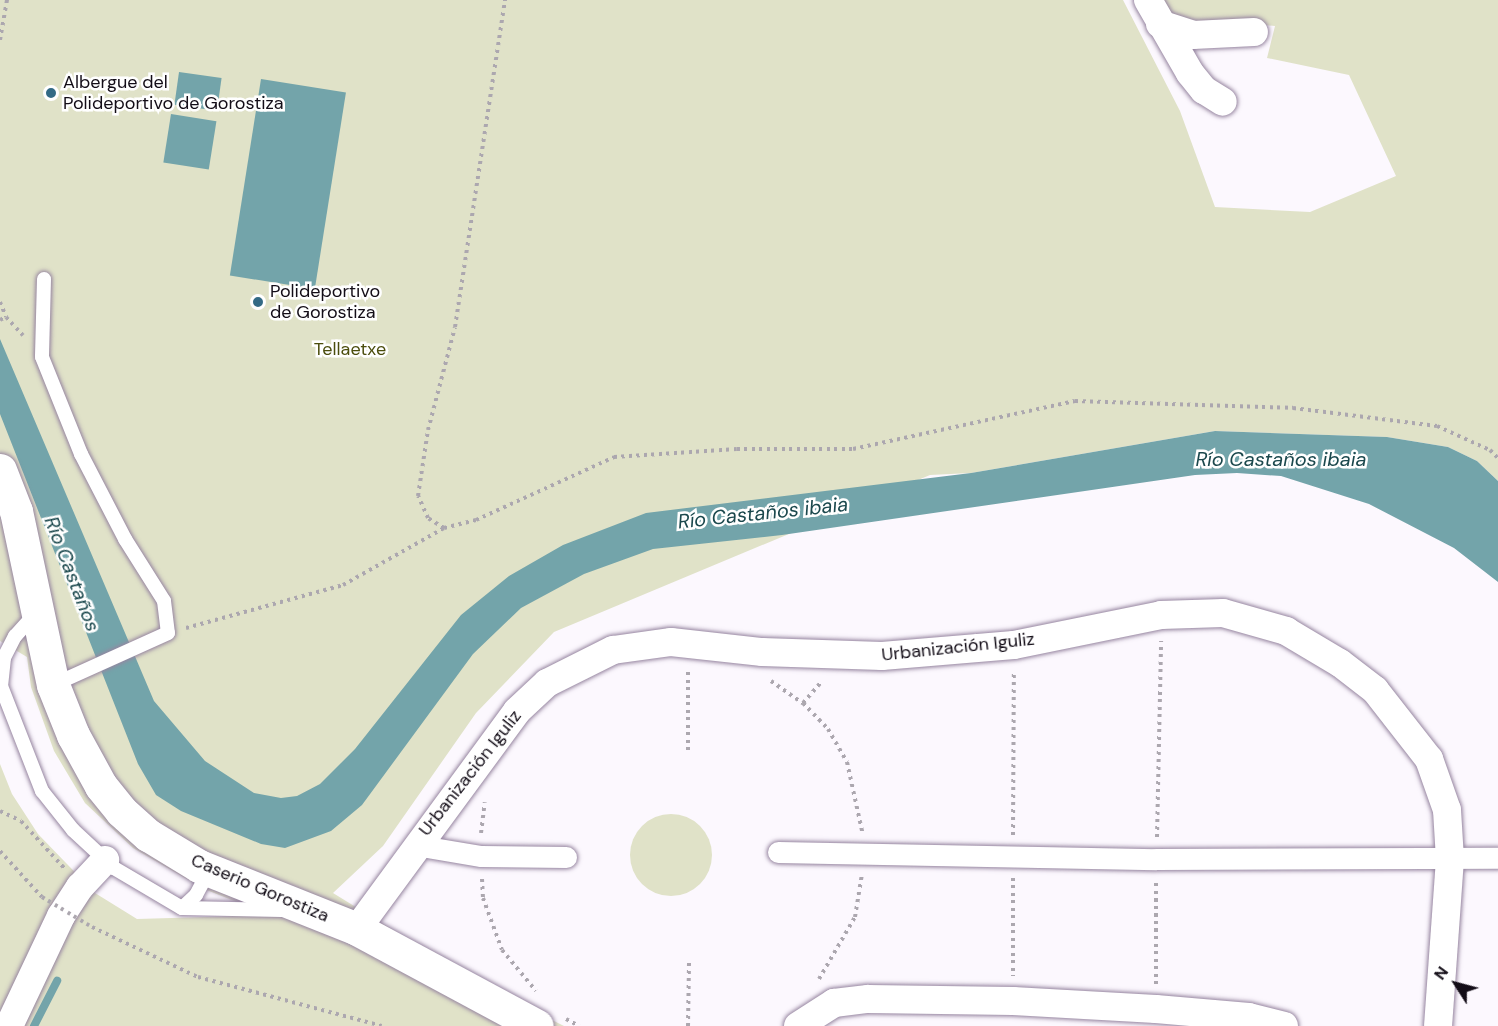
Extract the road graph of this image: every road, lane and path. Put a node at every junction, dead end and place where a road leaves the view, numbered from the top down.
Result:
1 (7, 0) edge
2 (505, 0) edge
3 (1154, 12) edge
4 (1254, 32) dead end
5 (0, 40) edge
6 (1223, 102) dead end
7 (44, 279) dead end
8 (0, 302) edge
9 (6, 317) junction
10 (0, 320) edge
11 (42, 357) junction
12 (1498, 458) edge
13 (0, 470) edge
14 (444, 528) junction
15 (40, 610) junction
16 (1161, 615) junction
17 (168, 633) junction
18 (691, 643) junction
19 (1014, 645) junction
20 (763, 677) dead end
21 (53, 685) junction
22 (688, 750) dead end
23 (0, 812) edge
24 (415, 845) junction
25 (0, 851) edge
26 (778, 852) dead end
27 (1013, 855) junction
28 (862, 856) junction
29 (566, 857) dead end
30 (1498, 858) edge
31 (1156, 859) junction
32 (1450, 859) junction
33 (105, 860) junction
34 (199, 866) junction
35 (80, 886) junction
36 (182, 908) junction
37 (312, 910) junction
38 (357, 929) junction
39 (689, 959) dead end
40 (811, 988) dead end
41 (1013, 1000) junction
42 (1156, 1009) junction
43 (9, 1026) edge
44 (382, 1026) edge
45 (537, 1026) edge
46 (688, 1026) edge
47 (798, 1026) edge
48 (1284, 1026) edge
49 (1438, 1026) edge

1 - 5 path
2 - 14 path
3 - 4 street
3 - 6 street
7 - 11 lane
8 - 9 path
9 - 10 path
9 - 11 path
11 - 17 lane
12 - 14 path
13 - 15 street, Caserio Gorostiza
14 - 17 path
15 - 21 street, Caserio Gorostiza
15 - 33 lane
16 - 19 street, Urbanización Iguliz
16 - 31 path
16 - 32 street, Urbanización Iguliz
17 - 21 lane
18 - 19 street, Urbanización Iguliz
18 - 22 path
18 - 24 street, Urbanización Iguliz
19 - 27 path
20 - 28 path
21 - 34 street, Caserio Gorostiza
23 - 35 path
24 - 29 street, Urbanización Iguliz
24 - 38 street, Urbanización Iguliz
25 - 44 path, bridge
26 - 28 street
27 - 28 street
27 - 31 street
27 - 41 path
28 - 40 path
30 - 32 street
31 - 32 street
31 - 42 path
32 - 49 street, Urbanización Iguliz
33 - 35 street
33 - 36 lane
34 - 36 lane
34 - 37 street, Caserio Gorostiza
35 - 43 street
36 - 37 lane
37 - 38 street, Caserio Gorostiza
38 - 45 street, Caserio Gorostiza
39 - 46 path
41 - 42 street
41 - 47 street
42 - 48 street

